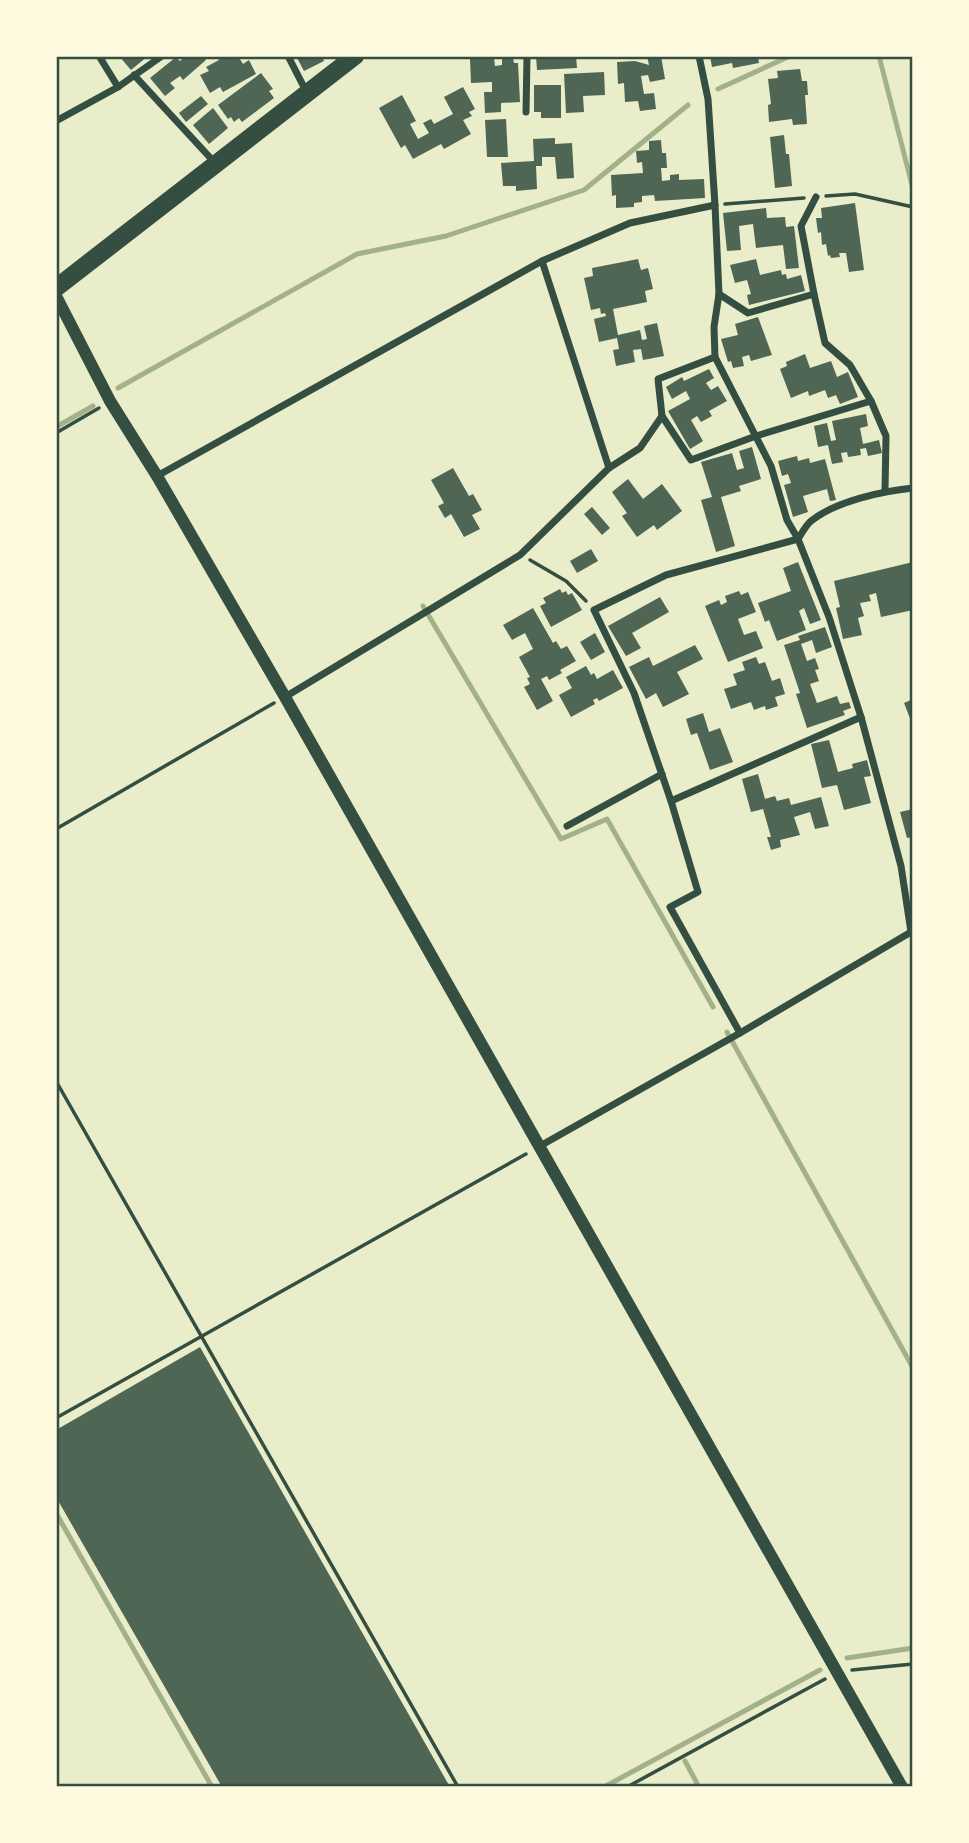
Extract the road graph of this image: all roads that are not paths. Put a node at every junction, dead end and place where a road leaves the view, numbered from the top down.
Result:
1 (99, 56) edge
2 (162, 56) edge
3 (288, 56) edge
4 (355, 56) edge
5 (527, 56) edge
6 (699, 56) edge
7 (134, 75) junction
8 (118, 87) junction
9 (307, 93) junction
10 (526, 112) dead end
11 (56, 121) edge
12 (217, 164) junction
13 (816, 197) dead end
14 (715, 205) junction
15 (542, 261) junction
16 (56, 288) edge
17 (719, 294) junction
18 (814, 294) junction
19 (56, 296) edge
20 (715, 357) junction
21 (872, 401) junction
22 (662, 416) junction
23 (755, 436) junction
24 (609, 468) junction
25 (157, 476) junction
26 (913, 488) edge
27 (885, 491) junction
28 (798, 539) junction
29 (285, 697) junction
30 (861, 718) junction
31 (662, 774) junction
32 (671, 801) junction
33 (567, 826) dead end
34 (740, 1033) junction
35 (540, 1146) junction
36 (902, 1787) edge

1 - 8 street
2 - 7 street
3 - 9 street
4 - 9 main road
5 - 10 street
6 - 14 street
7 - 8 street
7 - 12 street
8 - 11 street
9 - 12 main road
12 - 16 main road
13 - 18 street
14 - 15 street
14 - 17 street
15 - 24 street
15 - 25 street
17 - 18 street
17 - 20 street
18 - 21 street
19 - 25 street
20 - 22 street
20 - 23 street
21 - 23 street
21 - 27 street
22 - 23 street
22 - 24 street
23 - 28 street
24 - 29 street
25 - 29 street
26 - 27 street
27 - 28 street
28 - 30 street
28 - 31 street
29 - 35 street
30 - 32 street
30 - 34 street
31 - 32 street
31 - 33 street
32 - 34 street
34 - 35 street
35 - 36 street

